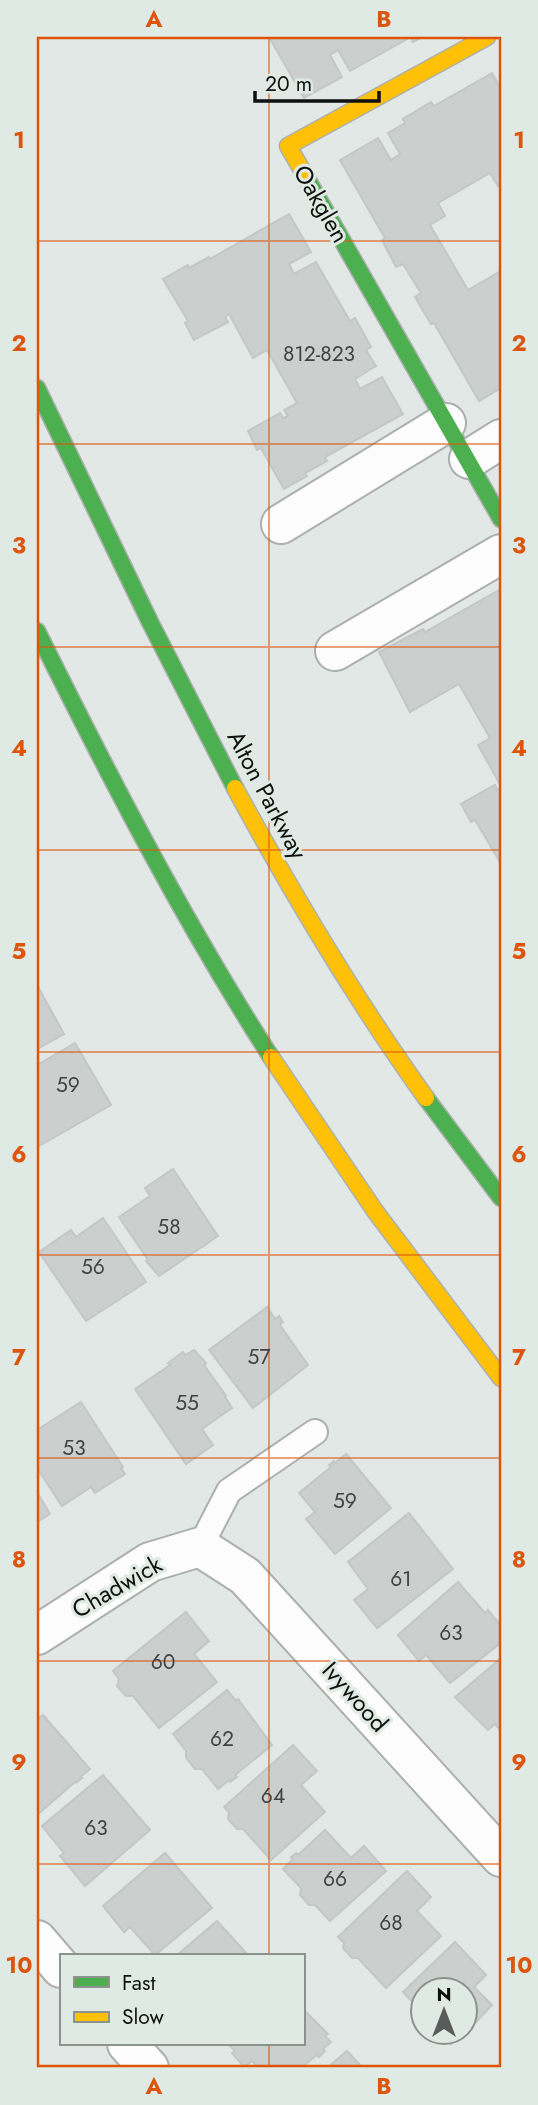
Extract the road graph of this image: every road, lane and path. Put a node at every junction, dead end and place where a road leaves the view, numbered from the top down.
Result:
1 (487, 37) edge
2 (37, 388) edge
3 (446, 423) junction
4 (501, 439) edge
5 (469, 459) junction
6 (501, 519) edge
7 (281, 524) dead end
8 (501, 554) edge
9 (37, 631) edge
10 (335, 650) dead end
11 (501, 1198) edge
12 (501, 1378) edge
13 (315, 1432) dead end
14 (200, 1547) junction
15 (37, 1635) edge
16 (501, 1857) edge
17 (37, 1940) edge
18 (60, 1967) edge
19 (129, 2046) edge
20 (149, 2068) edge

1 - 3 main road, Oakglen
2 - 11 main road, Alton Parkway
3 - 5 main road, Oakglen
3 - 7 street
4 - 5 street
5 - 6 main road, Oakglen
8 - 10 street
9 - 12 main road
13 - 14 lane
14 - 15 street, Chadwick
14 - 16 street, Ivywood
17 - 18 street
19 - 20 street

